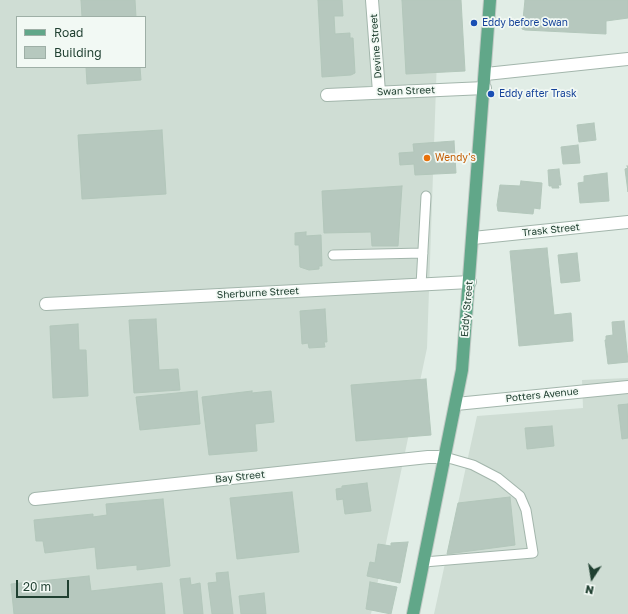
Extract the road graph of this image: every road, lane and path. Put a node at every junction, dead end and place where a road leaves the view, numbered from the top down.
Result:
1 (372, 0) edge
2 (490, 0) edge
3 (628, 59) edge
4 (486, 74) junction
5 (485, 88) junction
6 (379, 92) junction
7 (327, 95) dead end
8 (426, 196) dead end
9 (628, 222) edge
10 (473, 238) junction
11 (423, 253) junction
12 (333, 256) dead end
13 (470, 282) junction
14 (421, 285) junction
15 (46, 304) dead end
16 (628, 387) edge
17 (456, 404) junction
18 (445, 457) junction
19 (35, 499) dead end
20 (424, 562) junction
21 (413, 614) edge

1 - 6 street, Devine Street
2 - 4 main road, Eddy Street
3 - 4 street
4 - 5 main road, Eddy Street
5 - 6 street, Swan Street
5 - 10 main road, Eddy Street
6 - 7 street, Swan Street
8 - 11 lane
9 - 10 street, Trask Street
10 - 13 main road, Eddy Street
11 - 12 lane
11 - 14 lane
13 - 14 street, Sherburne Street
13 - 17 main road, Eddy Street
14 - 15 street, Sherburne Street
16 - 17 street, Potters Avenue
17 - 18 main road, Eddy Street
18 - 19 street, Bay Street
18 - 20 main road, Eddy Street
18 - 20 lane
20 - 21 main road, Eddy Street

